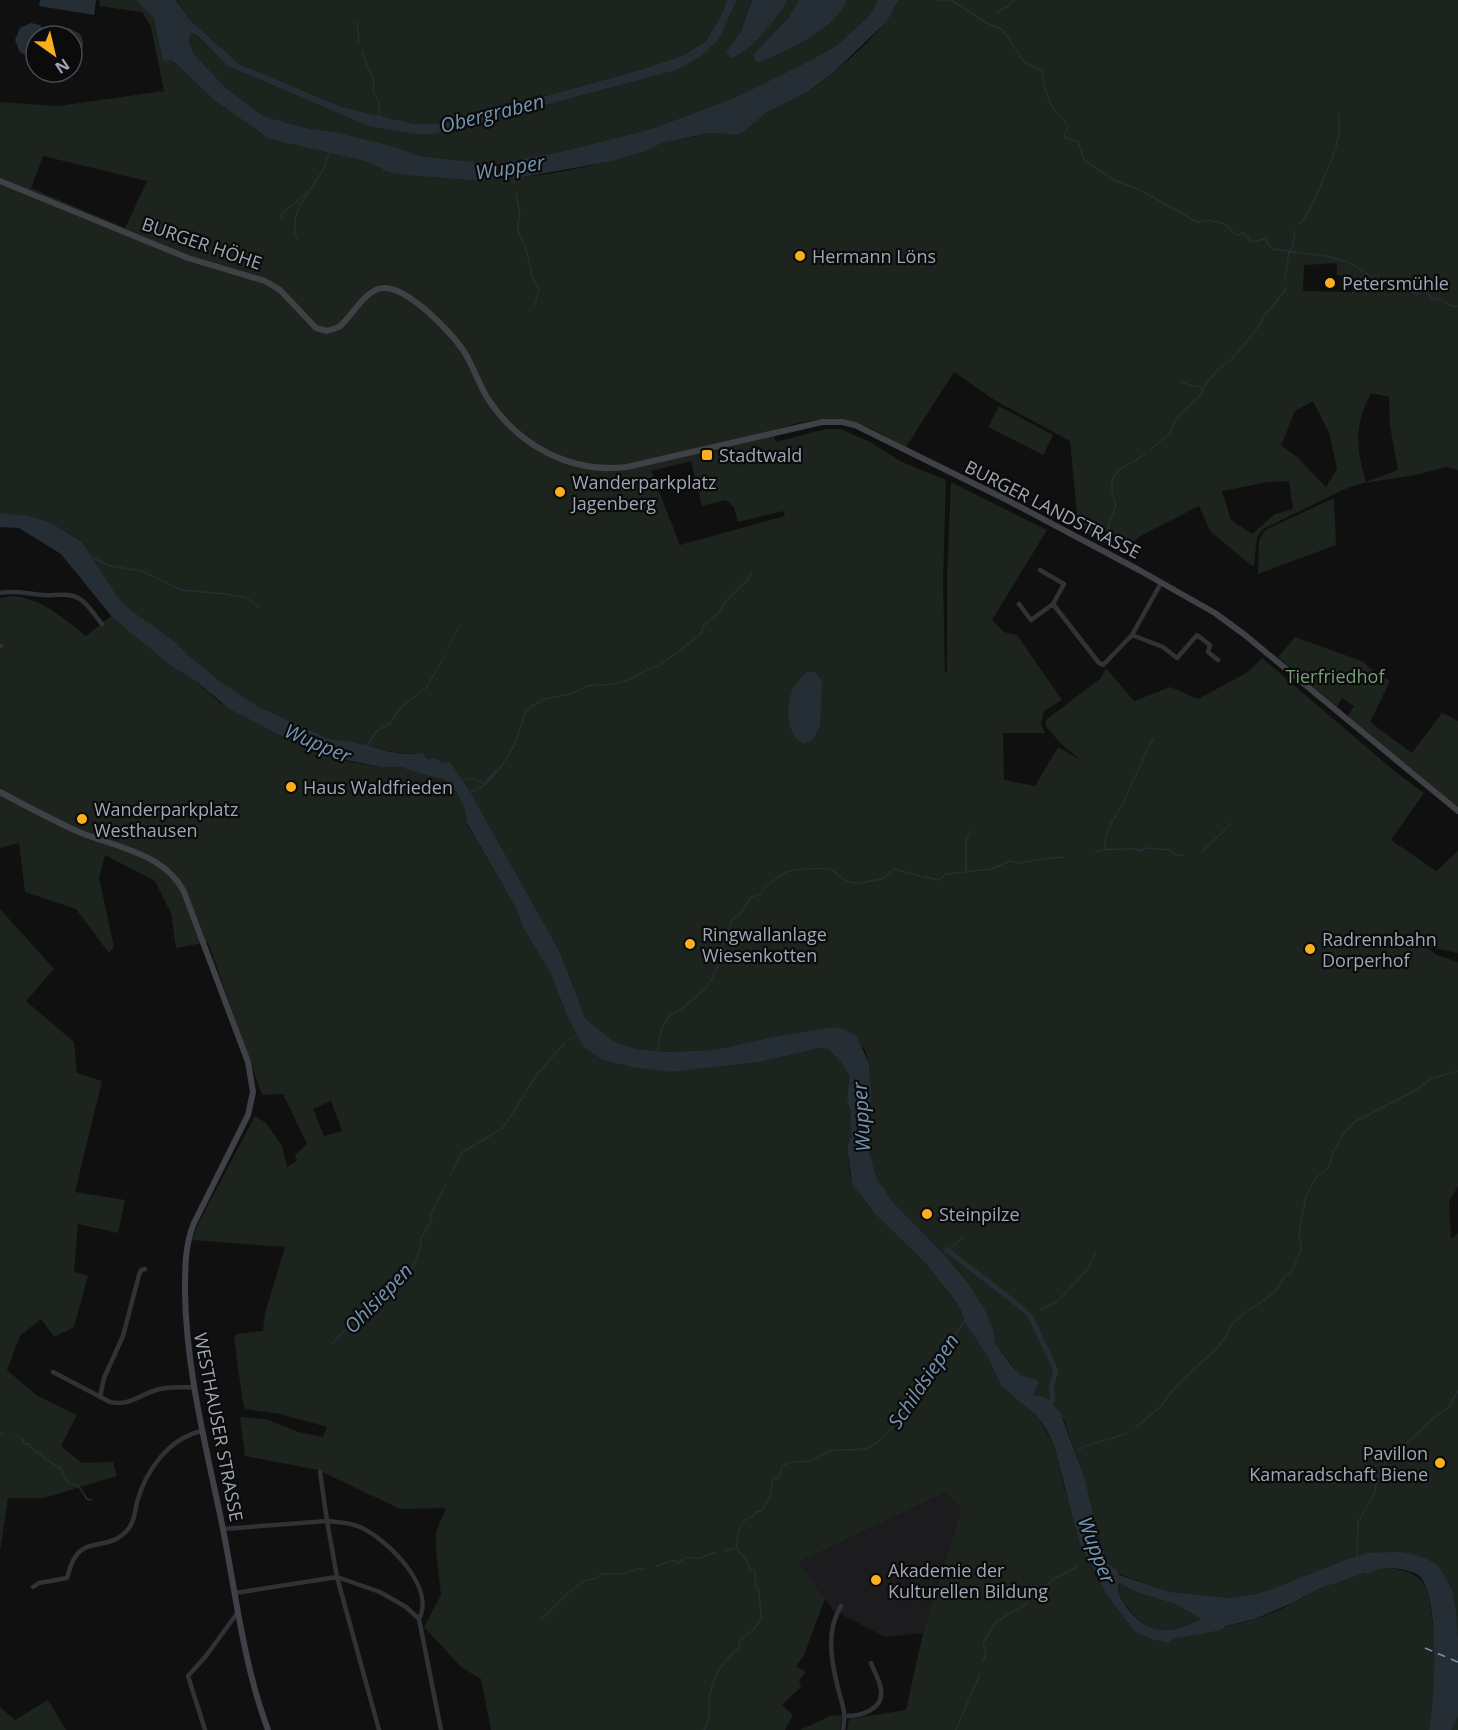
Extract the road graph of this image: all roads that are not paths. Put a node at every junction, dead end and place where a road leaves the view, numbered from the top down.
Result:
1 (0, 181) edge
2 (570, 463) joint
3 (1040, 570) dead end
4 (1161, 583) junction
5 (0, 593) edge
6 (1019, 604) dead end
7 (1053, 604) junction
8 (102, 624) dead end
9 (1132, 635) junction
10 (1218, 660) dead end
11 (0, 792) edge
12 (1458, 811) edge
13 (145, 1269) dead end
14 (53, 1372) dead end
15 (194, 1387) junction
16 (100, 1397) junction
17 (202, 1431) junction
18 (320, 1472) dead end
19 (327, 1521) junction
20 (223, 1529) junction
21 (337, 1577) junction
22 (33, 1587) dead end
23 (235, 1593) junction
24 (841, 1606) dead end
25 (238, 1611) junction
26 (419, 1619) junction
27 (871, 1663) dead end
28 (846, 1716) junction
29 (205, 1730) edge
30 (268, 1730) edge
31 (379, 1730) edge
32 (441, 1730) edge
33 (843, 1730) edge

1 - 2 main road, BURGER HÖHE
2 - 4 main road, BURGER LANDSTRASSE
3 - 7 street
4 - 9 street
4 - 12 main road, BURGER LANDSTRASSE
5 - 8 street
6 - 7 street
7 - 9 street
9 - 10 street
11 - 15 main road, WESTHAUSER STRASSE
13 - 16 street
14 - 16 street
15 - 16 street
15 - 17 main road, WESTHAUSER STRASSE
17 - 20 main road, WESTHAUSER STRASSE
17 - 22 street
18 - 19 street
19 - 20 street
19 - 21 street
19 - 26 street
20 - 23 main road, WESTHAUSER STRASSE
21 - 23 street
21 - 26 street
21 - 31 street
23 - 25 main road, WESTHAUSER STRASSE
24 - 28 street
25 - 29 street
25 - 30 main road, WESTHAUSER STRASSE
26 - 32 street
27 - 28 street
28 - 33 street

